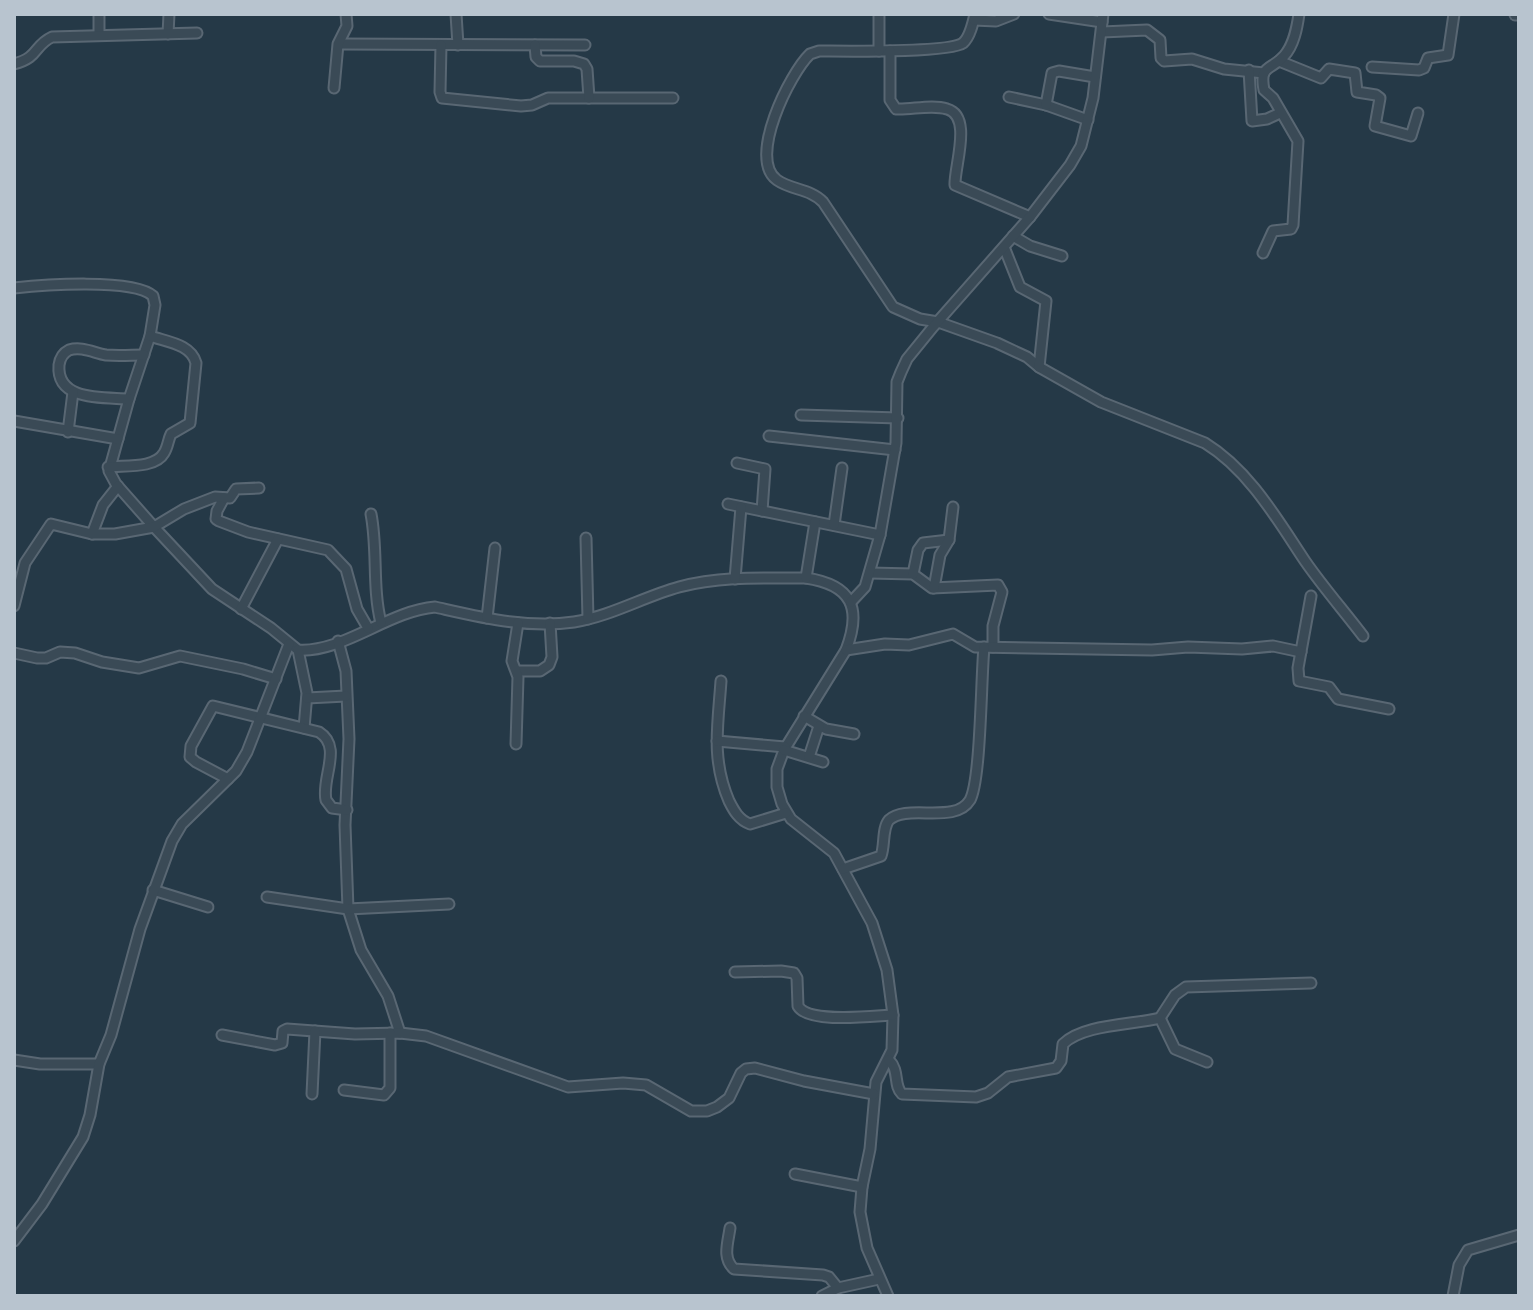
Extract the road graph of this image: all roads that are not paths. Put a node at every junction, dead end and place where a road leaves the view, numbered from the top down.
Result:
1 (99, 14) edge
2 (169, 14) edge
3 (346, 14) edge
4 (456, 14) edge
5 (879, 14) edge
6 (1014, 14) edge
7 (1049, 14) edge
8 (1299, 14) edge
9 (1454, 14) edge
10 (974, 17) edge
11 (1102, 23) edge
12 (197, 33) dead end
13 (99, 34) junction
14 (168, 34) junction
15 (339, 44) junction
16 (441, 45) junction
17 (458, 45) junction
18 (535, 45) junction
19 (585, 45) dead end
20 (884, 51) junction
21 (1279, 61) junction
22 (14, 64) edge
23 (1372, 67) dead end
24 (1249, 70) junction
25 (1264, 73) junction
26 (1095, 77) junction
27 (334, 88) dead end
28 (1009, 97) dead end
29 (589, 98) junction
30 (673, 98) dead end
31 (1046, 105) junction
32 (1280, 113) junction
33 (1418, 113) dead end
34 (1088, 120) junction
35 (1030, 217) junction
36 (1013, 236) junction
37 (1004, 247) junction
38 (1263, 253) dead end
39 (1062, 256) dead end
40 (14, 288) edge
41 (933, 328) junction
42 (150, 336) junction
43 (144, 355) junction
44 (1039, 367) junction
45 (73, 392) junction
46 (129, 399) junction
47 (801, 415) dead end
48 (898, 418) junction
49 (14, 421) edge
50 (68, 432) junction
51 (769, 436) dead end
52 (118, 439) junction
53 (895, 450) junction
54 (737, 463) dead end
55 (108, 467) junction
56 (842, 468) dead end
57 (118, 486) junction
58 (259, 488) dead end
59 (224, 498) junction
60 (728, 504) dead end
61 (741, 507) junction
62 (953, 507) dead end
63 (762, 511) junction
64 (371, 514) dead end
65 (815, 522) junction
66 (834, 525) junction
67 (154, 527) junction
68 (92, 534) junction
69 (880, 535) junction
70 (586, 538) dead end
71 (278, 539) junction
72 (949, 540) junction
73 (495, 548) dead end
74 (870, 573) junction
75 (913, 574) junction
76 (806, 578) junction
77 (735, 579) junction
78 (934, 588) junction
79 (1311, 596) dead end
80 (851, 602) junction
81 (14, 606) edge
82 (241, 609) junction
83 (487, 618) junction
84 (588, 619) junction
85 (381, 623) junction
86 (518, 623) junction
87 (550, 623) junction
88 (368, 628) junction
89 (1363, 636) dead end
90 (338, 641) junction
91 (293, 647) junction
92 (988, 647) junction
93 (846, 650) junction
94 (1301, 652) junction
95 (14, 653) edge
96 (517, 671) junction
97 (276, 679) junction
98 (721, 681) dead end
99 (346, 696) junction
100 (307, 698) junction
101 (1389, 709) dead end
102 (804, 716) junction
103 (261, 719) junction
104 (819, 726) junction
105 (304, 728) junction
106 (854, 734) dead end
107 (349, 739) junction
108 (329, 741) junction
109 (717, 741) junction
110 (516, 744) dead end
111 (784, 748) junction
112 (809, 757) junction
113 (823, 762) dead end
114 (228, 779) junction
115 (347, 810) junction
116 (786, 813) junction
117 (843, 869) junction
118 (153, 890) junction
119 (267, 897) dead end
120 (449, 904) dead end
121 (208, 907) dead end
122 (348, 909) junction
123 (735, 972) dead end
124 (1311, 983) dead end
125 (893, 1015) junction
126 (1160, 1018) junction
127 (315, 1031) junction
128 (395, 1033) junction
129 (222, 1035) dead end
130 (14, 1060) edge
131 (889, 1060) junction
132 (1207, 1062) dead end
133 (99, 1064) junction
134 (344, 1090) dead end
135 (312, 1094) dead end
136 (874, 1094) junction
137 (795, 1174) dead end
138 (862, 1187) junction
139 (730, 1228) dead end
140 (1519, 1235) edge
141 (14, 1241) edge
142 (879, 1279) junction
143 (838, 1288) junction
144 (822, 1296) edge
145 (888, 1296) edge
146 (1453, 1296) edge

1 - 13 street
2 - 14 street
3 - 15 street
4 - 17 street
5 - 20 street
6 - 10 street
7 - 11 street
8 - 21 street
9 - 23 street
10 - 20 street
11 - 24 street
11 - 26 street
12 - 14 street
13 - 14 street
13 - 22 street
15 - 16 street
15 - 27 street
16 - 17 street
16 - 29 street
17 - 18 street
18 - 19 street
18 - 29 street
20 - 35 street
20 - 41 street
21 - 25 street
21 - 33 street
24 - 25 street
24 - 32 street
25 - 32 street
26 - 31 street
26 - 34 street
28 - 31 street
29 - 30 street
31 - 34 street
32 - 38 street
34 - 35 street
35 - 36 street
36 - 37 street
36 - 39 street
37 - 41 street
37 - 44 street
40 - 42 street
41 - 44 street
41 - 48 street
42 - 43 street
42 - 55 street
43 - 45 street
43 - 46 street
44 - 89 street
45 - 46 street
45 - 50 street
46 - 52 street
47 - 48 street
48 - 53 street
49 - 50 street
50 - 52 street
51 - 53 street
52 - 55 street
53 - 69 street
54 - 63 street
55 - 57 street
56 - 66 street
57 - 67 street
57 - 68 street
58 - 59 street
59 - 67 street
59 - 71 street
60 - 61 street
61 - 63 street
61 - 77 street
62 - 72 street
63 - 65 street
64 - 85 street
65 - 66 street
65 - 76 street
66 - 69 street
67 - 68 street
67 - 82 street
68 - 81 street
69 - 74 street
70 - 84 street
71 - 82 street
71 - 88 street
72 - 75 street
72 - 78 street
73 - 83 street
74 - 75 street
74 - 80 street
75 - 78 street
76 - 77 street
76 - 80 street
77 - 84 street
78 - 92 street
79 - 94 street
80 - 93 street
82 - 91 street
83 - 85 street
83 - 86 street
84 - 87 street
85 - 88 street
86 - 87 street
86 - 96 street
87 - 96 street
88 - 90 street
90 - 91 street
90 - 99 street
91 - 97 street
91 - 100 street
92 - 93 street
92 - 94 street
92 - 117 street
93 - 102 street
94 - 101 street
95 - 97 street
96 - 110 street
97 - 103 street
98 - 109 street
99 - 100 street
99 - 107 street
100 - 105 street
102 - 104 street
102 - 111 street
103 - 105 street
103 - 114 street
103 - 114 street
104 - 106 street
104 - 112 street
105 - 108 street
107 - 108 street
107 - 115 street
108 - 115 street
109 - 111 street
109 - 116 street
111 - 112 street
111 - 116 street
112 - 113 street
114 - 118 street
115 - 122 street
116 - 117 street
117 - 125 street
118 - 121 street
118 - 133 street
119 - 122 street
120 - 122 street
122 - 128 street
123 - 125 street
124 - 126 street
125 - 131 street
126 - 131 street
126 - 132 street
127 - 128 street
127 - 129 street
127 - 135 street
128 - 134 street
128 - 136 street
130 - 133 street
131 - 136 street
133 - 141 street
136 - 138 street
137 - 138 street
138 - 142 street
139 - 143 street
140 - 146 street
142 - 143 street
142 - 145 street
143 - 144 street

